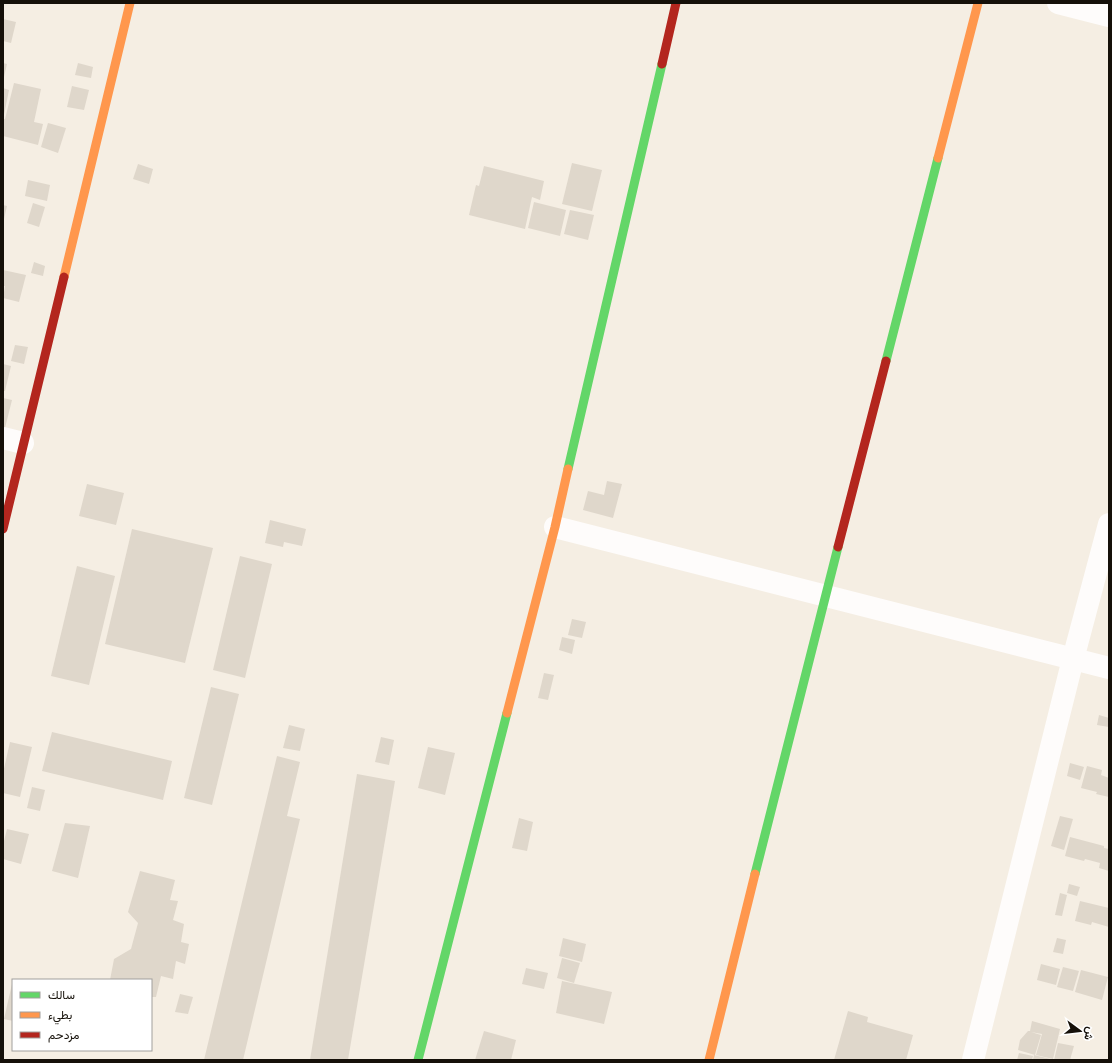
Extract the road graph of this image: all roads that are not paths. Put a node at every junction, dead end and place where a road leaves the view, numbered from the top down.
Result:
1 (130, 3) edge
2 (676, 3) edge
3 (978, 3) edge
4 (1058, 3) edge
5 (1109, 16) edge
6 (13, 441) edge
7 (1109, 524) edge
8 (555, 527) junction
9 (3, 529) edge
10 (825, 596) junction
11 (1073, 659) junction
12 (1109, 668) edge
13 (418, 1060) edge
14 (709, 1060) edge
15 (973, 1060) edge

1 - 6 street
2 - 8 street
3 - 10 street
4 - 5 street
6 - 9 street
7 - 11 street
8 - 10 street
8 - 13 street
10 - 11 street
10 - 14 street
11 - 12 street
11 - 15 street

